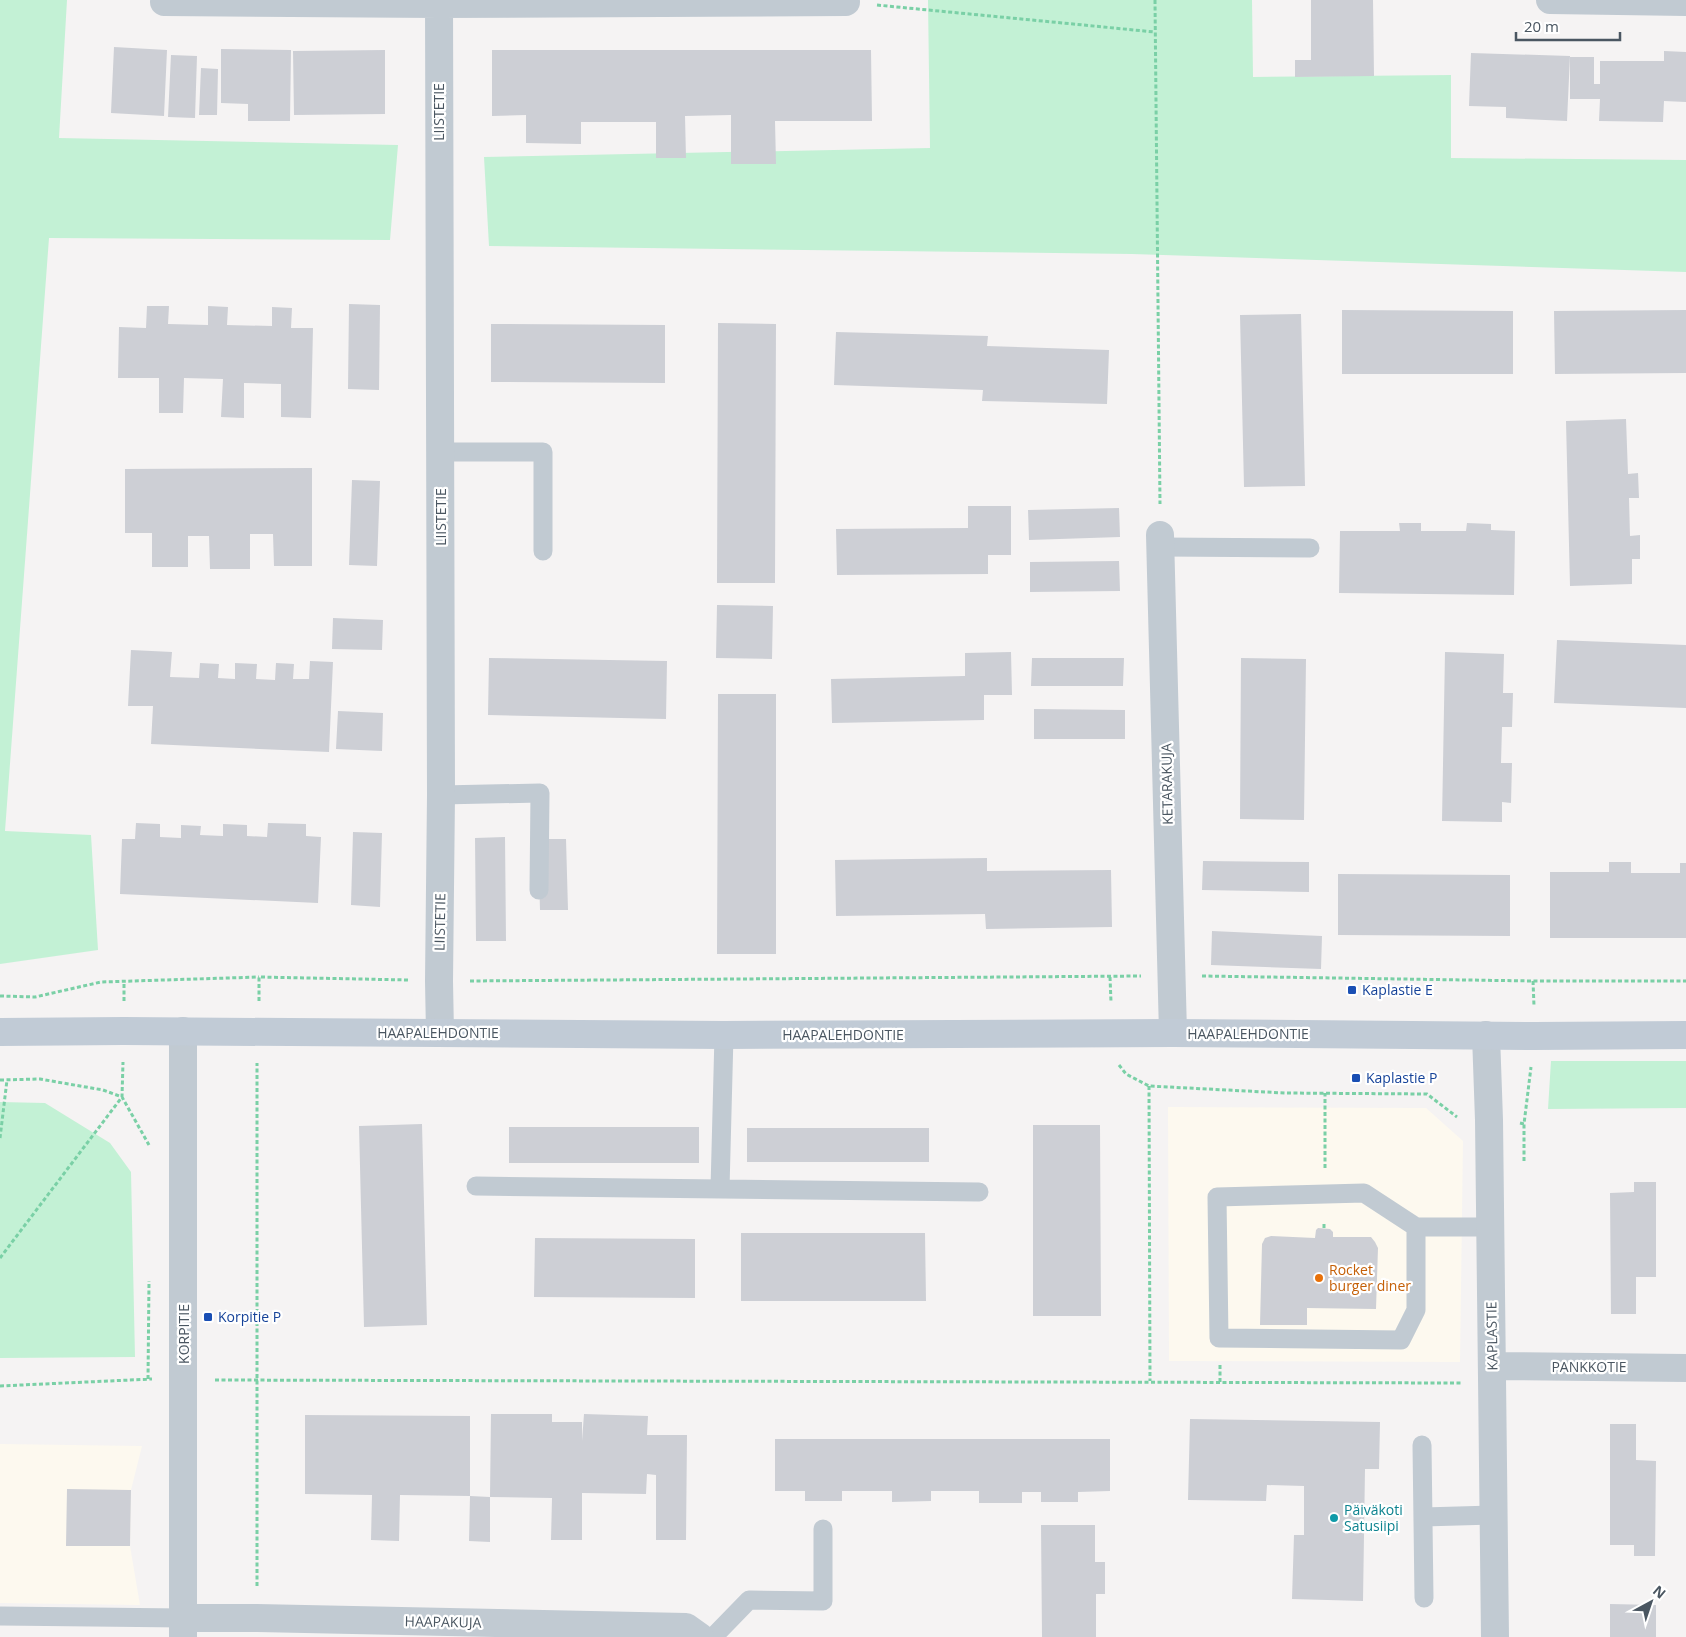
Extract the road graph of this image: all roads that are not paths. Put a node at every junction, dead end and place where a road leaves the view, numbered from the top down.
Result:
1 (1550, 0) edge
2 (164, 2) dead end
3 (439, 2) edge
4 (846, 2) road end
5 (1686, 2) edge
6 (440, 452) junction
7 (1161, 541) joint
8 (1310, 548) dead end
9 (543, 551) dead end
10 (441, 795) junction
11 (539, 890) dead end
12 (183, 1031) junction
13 (0, 1032) edge
14 (440, 1033) junction
15 (1173, 1033) junction
16 (724, 1035) junction
17 (1486, 1035) junction
18 (1686, 1035) edge
19 (476, 1186) dead end
20 (720, 1189) junction
21 (979, 1192) dead end
22 (1416, 1227) junction
23 (1490, 1227) junction
24 (1686, 1368) edge
25 (1492, 1375) junction
26 (1422, 1445) dead end
27 (1493, 1515) junction
28 (1423, 1517) junction
29 (823, 1529) dead end
30 (1424, 1598) dead end
31 (0, 1616) edge
32 (183, 1627) edge
33 (700, 1637) edge
34 (713, 1637) edge
35 (1494, 1637) edge

1 - 5 street
2 - 3 street
3 - 4 street
3 - 6 street, LIISTETIE
6 - 9 lane
6 - 10 street, LIISTETIE
7 - 8 lane
7 - 15 street, KETARAKUJA
10 - 11 lane
10 - 14 street, LIISTETIE
12 - 13 street, HAAPALEHDONTIE
12 - 14 street, HAAPALEHDONTIE
12 - 32 street, KORPITIE
14 - 16 street, HAAPALEHDONTIE
15 - 16 street, HAAPALEHDONTIE
15 - 17 street, HAAPALEHDONTIE
16 - 20 lane
17 - 18 street, HAAPALEHDONTIE
17 - 23 street, KAPLASTIE
19 - 20 lane
20 - 21 lane
22 - 22 lane
22 - 23 lane
23 - 25 street, KAPLASTIE
24 - 25 street, PANKKOTIE
25 - 27 street, KAPLASTIE
26 - 28 lane
27 - 28 lane
27 - 35 street, KAPLASTIE
28 - 30 lane
29 - 34 lane
31 - 32 lane
32 - 33 street, HAAPAKUJA

